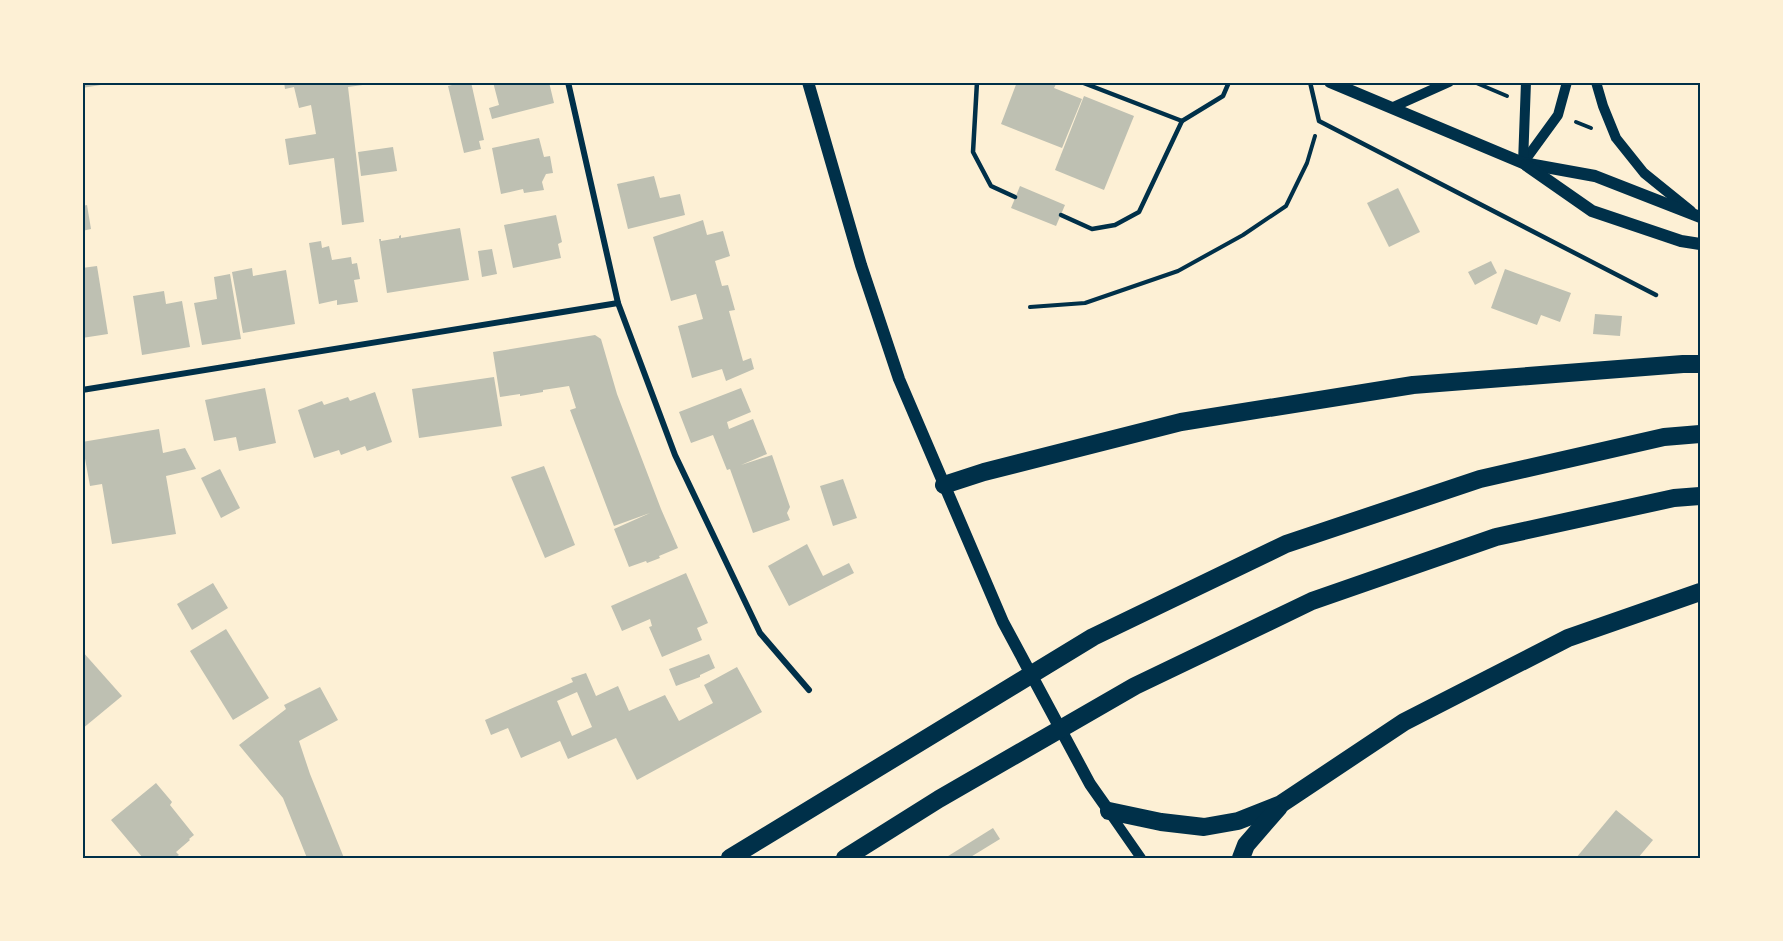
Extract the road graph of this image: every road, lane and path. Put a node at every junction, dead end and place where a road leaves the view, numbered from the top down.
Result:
1 (568, 82) edge
2 (808, 82) edge
3 (977, 82) edge
4 (1081, 82) edge
5 (1229, 82) edge
6 (1310, 82) edge
7 (1330, 82) edge
8 (1449, 82) edge
9 (1474, 82) edge
10 (1526, 82) edge
11 (1567, 82) edge
12 (1596, 82) edge
13 (1524, 102) junction
14 (1391, 108) junction
15 (1319, 120) junction
16 (1182, 121) junction
17 (1522, 163) junction
18 (1016, 196) dead end
19 (1061, 215) dead end
20 (1698, 216) edge
21 (1701, 244) edge
22 (1656, 295) dead end
23 (618, 303) junction
24 (1030, 307) dead end
25 (1701, 364) edge
26 (82, 390) edge
27 (1701, 434) edge
28 (944, 486) junction
29 (1701, 496) edge
30 (1701, 592) edge
31 (809, 690) dead end
32 (1281, 804) junction
33 (1109, 812) junction
34 (730, 858) edge
35 (845, 858) edge
36 (1141, 858) edge
37 (1241, 858) edge

1 - 23 street
2 - 28 main road
3 - 18 lane
4 - 16 lane
5 - 16 lane
6 - 15 lane
7 - 14 main road
8 - 14 street
9 - 13 path
10 - 13 street
11 - 17 street
12 - 20 street
13 - 17 street
14 - 17 main road
15 - 22 lane
15 - 24 path
16 - 19 lane
17 - 20 main road
17 - 21 main road
23 - 26 street
23 - 31 street
25 - 28 highway
27 - 34 highway
28 - 33 main road
29 - 35 highway
30 - 32 highway
32 - 33 highway
32 - 37 highway
33 - 36 street

